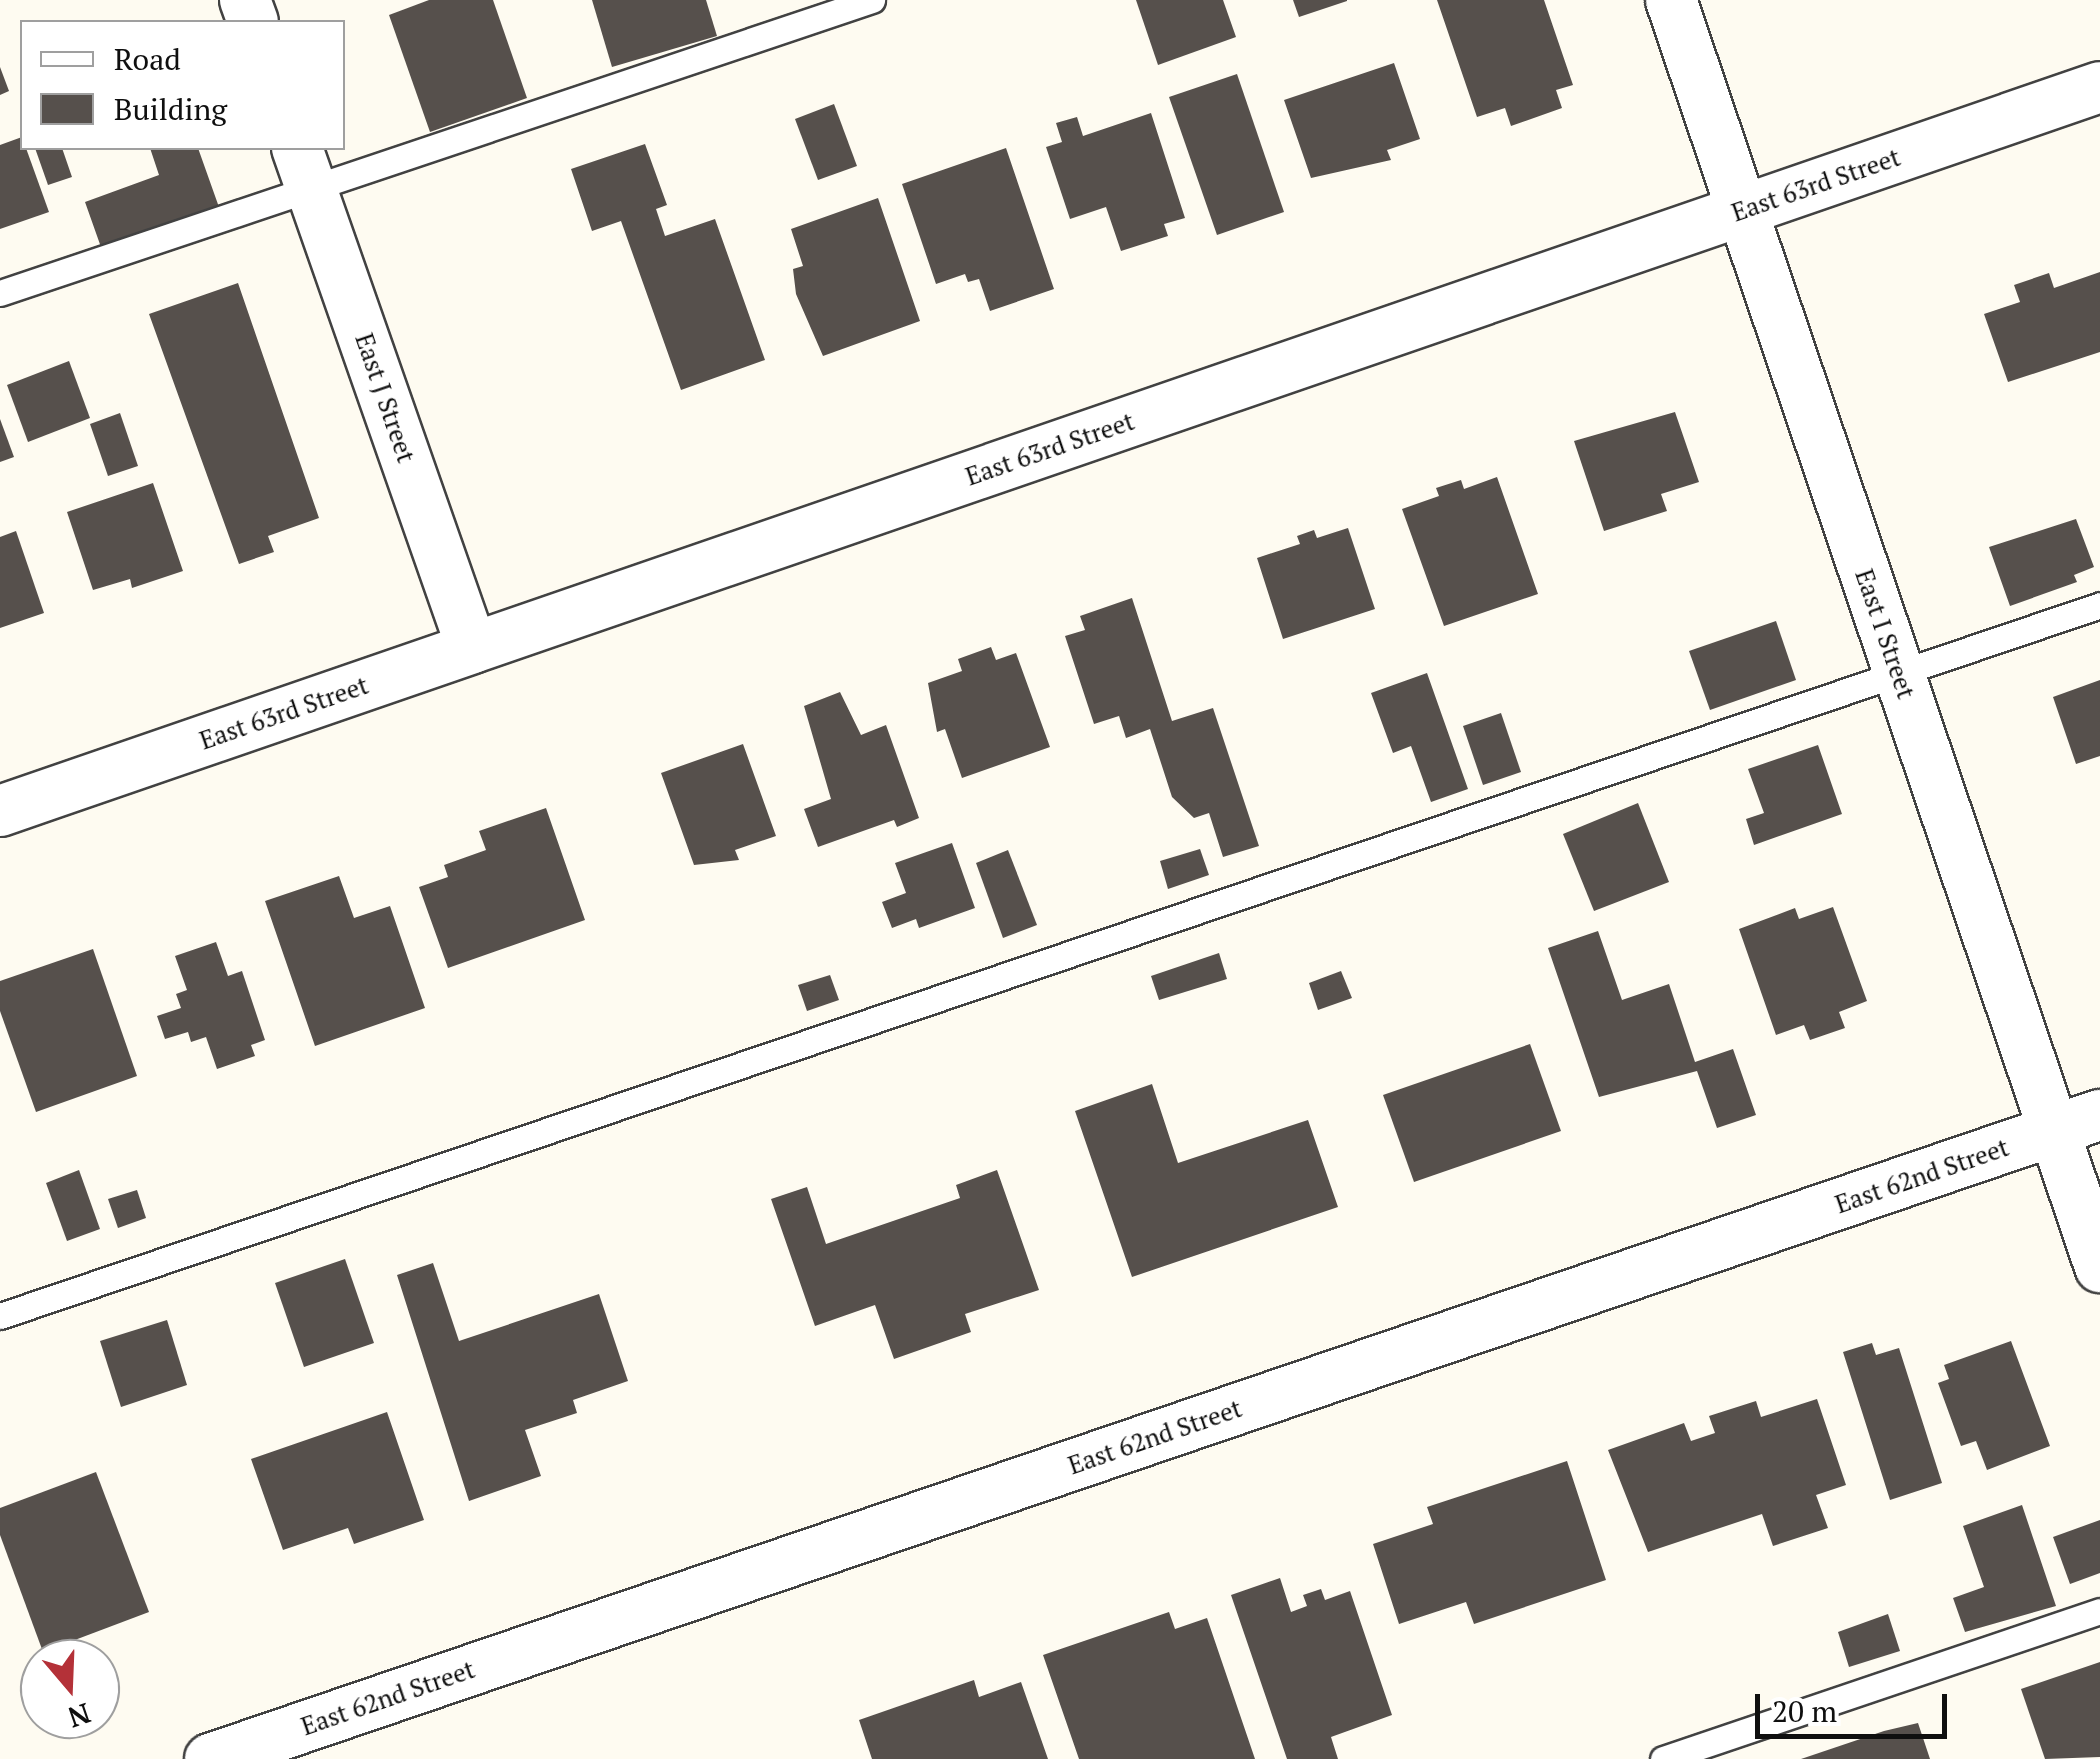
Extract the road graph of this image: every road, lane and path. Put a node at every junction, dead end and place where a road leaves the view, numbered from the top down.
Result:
1 (872, 0) edge
2 (1671, 0) edge
3 (2100, 87) edge
4 (304, 168) edge
5 (1742, 210) junction
6 (0, 293) edge
7 (2100, 605) edge
8 (472, 648) junction
9 (1899, 673) junction
10 (0, 811) edge
11 (2100, 1115) edge
12 (2053, 1131) junction
13 (2100, 1267) edge
14 (0, 1316) edge
15 (2100, 1611) edge
16 (210, 1759) edge
17 (1663, 1759) edge

1 - 4 lane
2 - 5 street, East I Street
3 - 5 street, East 63rd Street
4 - 6 lane
4 - 8 street, East J Street
5 - 8 street, East 63rd Street
5 - 9 street, East I Street
7 - 9 lane
8 - 10 street, East 63rd Street
9 - 12 street, East I Street
9 - 14 lane
11 - 12 street, East 62nd Street
12 - 13 street, East I Street
12 - 16 street, East 62nd Street
15 - 17 lane

